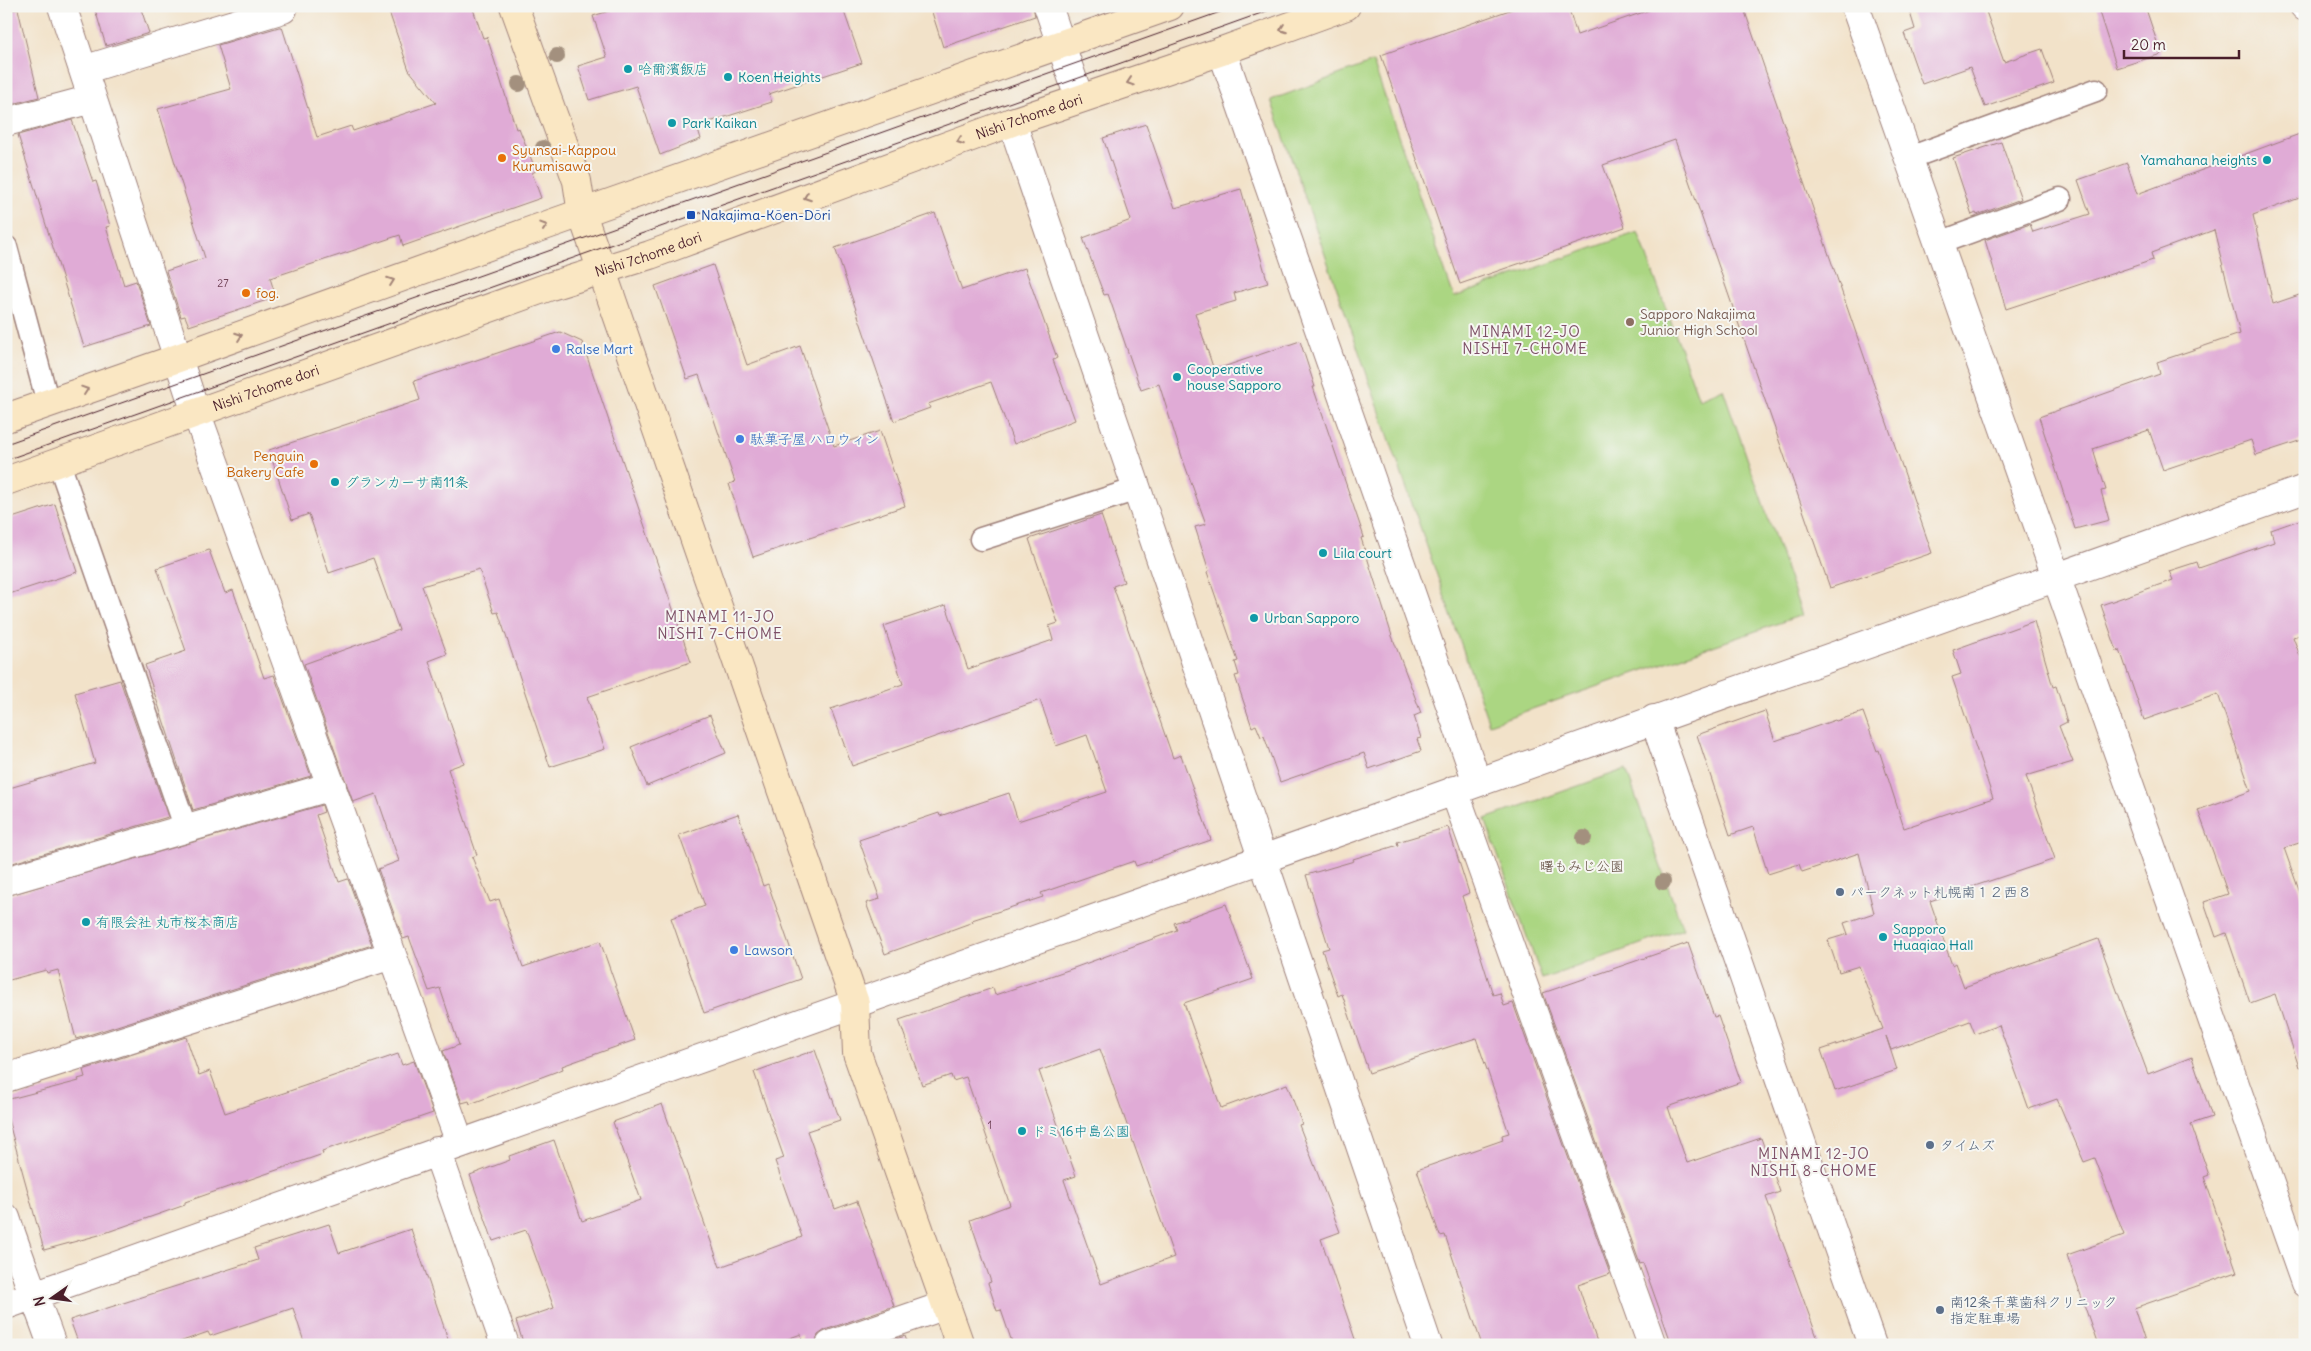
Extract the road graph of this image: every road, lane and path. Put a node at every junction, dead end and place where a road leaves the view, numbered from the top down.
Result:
1 (62, 6) edge
2 (514, 6) edge
3 (1048, 6) edge
4 (1170, 6) edge
5 (1346, 6) edge
6 (1855, 6) edge
7 (283, 8) dead end
8 (1061, 44) junction
9 (1222, 51) junction
10 (83, 70) junction
11 (2096, 90) dead end
12 (1080, 98) junction
13 (92, 99) junction
14 (6, 122) edge
15 (1012, 122) junction
16 (1909, 158) junction
17 (2060, 199) dead end
18 (582, 214) junction
19 (1938, 243) junction
20 (6, 247) edge
21 (602, 271) junction
22 (178, 358) junction
23 (48, 403) junction
24 (197, 414) junction
25 (6, 418) edge
26 (59, 463) junction
27 (6, 481) edge
28 (1137, 489) junction
29 (2305, 489) edge
30 (981, 539) dead end
31 (2055, 578) junction
32 (1654, 719) junction
33 (332, 786) junction
34 (1465, 786) junction
35 (186, 829) junction
36 (1262, 858) junction
37 (6, 881) edge
38 (392, 955) junction
39 (854, 1003) junction
40 (6, 1078) edge
41 (448, 1147) junction
42 (6, 1218) edge
43 (2305, 1284) edge
44 (34, 1295) junction
45 (6, 1305) edge
46 (946, 1305) junction
47 (52, 1345) edge
48 (505, 1345) edge
49 (830, 1345) edge
50 (960, 1345) edge
51 (1428, 1345) edge
52 (1652, 1345) edge
53 (1872, 1345) edge

1 - 10 street
2 - 18 street
3 - 8 street
4 - 8 street
5 -> 9 street, Nishi 7chome dori
6 - 16 street
7 - 10 street
8 - 12 street
8 - 18 street
9 -> 12 street, Nishi 7chome dori
9 - 34 street
10 - 13 street
11 - 16 lane
12 - 15 street, Nishi 7chome dori
13 - 14 street
13 - 22 street
15 -> 21 street, Nishi 7chome dori
15 - 28 street
16 - 19 street
17 - 19 lane
18 - 21 street
22 -> 18 street
19 - 31 street
20 - 23 lane
21 - 24 street, Nishi 7chome dori
21 - 39 street
23 -> 22 street
22 - 24 street
23 - 25 street
24 - 26 street, Nishi 7chome dori
24 - 33 street
26 - 27 street, Nishi 7chome dori
26 - 35 lane
28 - 30 lane
28 - 36 street
29 - 31 street
31 - 32 street
31 - 43 street
32 - 34 street
32 - 53 street
33 - 35 street
33 - 38 street
34 - 36 street
34 - 52 street
35 - 37 street
36 - 39 street
36 - 51 street
38 - 40 street
38 - 41 street
39 - 41 street
39 - 46 street
41 - 44 street
41 - 48 street
42 - 44 street
44 - 45 street
44 - 47 street
46 - 49 street
46 - 50 street

